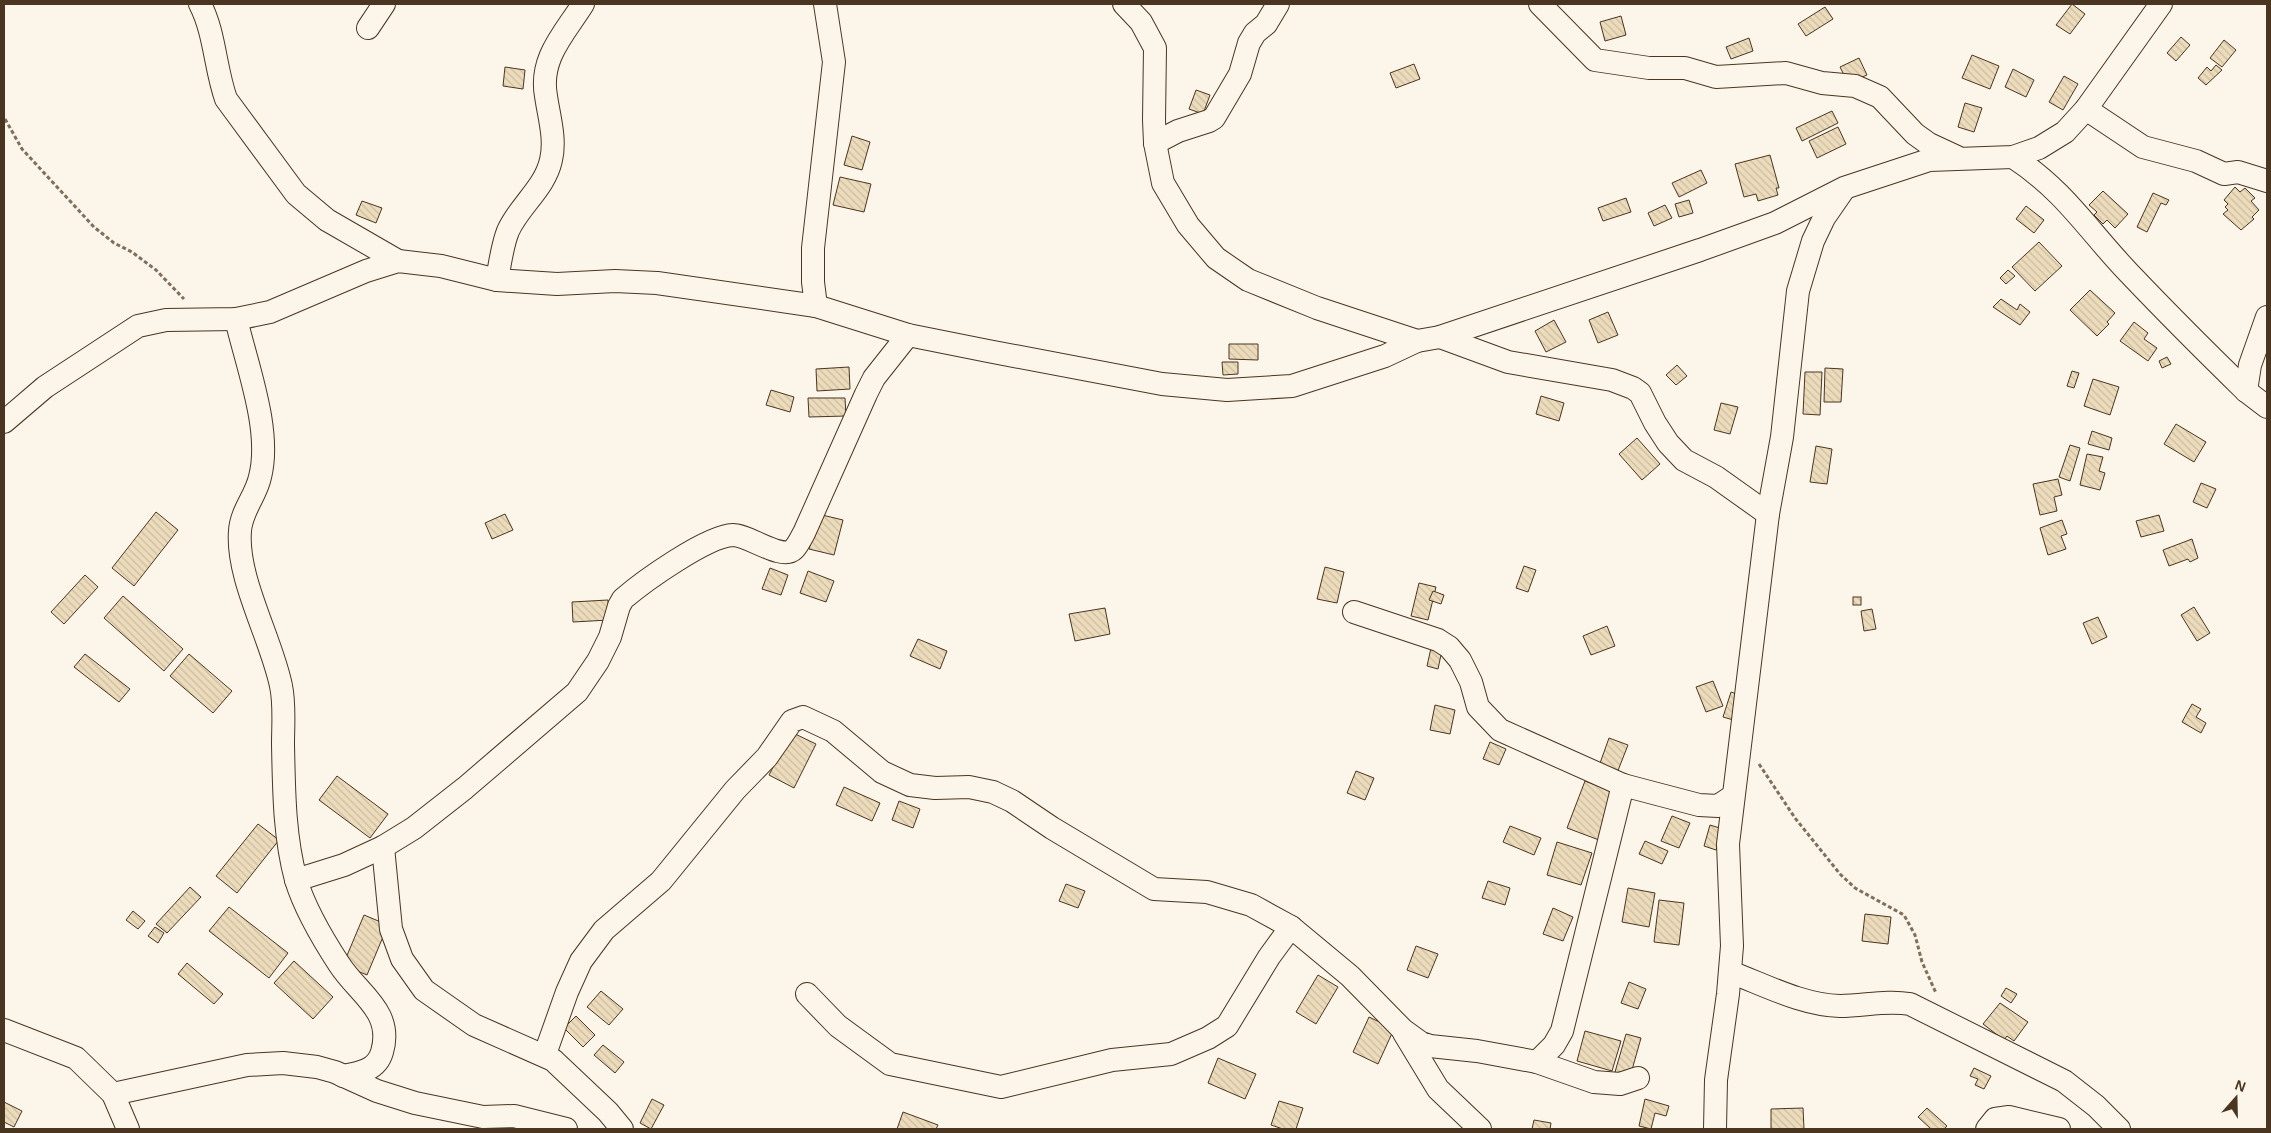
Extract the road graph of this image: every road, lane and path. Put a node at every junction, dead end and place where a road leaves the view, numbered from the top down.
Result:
1 (200, 4) edge
2 (384, 4) edge
3 (583, 4) edge
4 (825, 4) edge
5 (1124, 4) edge
6 (1278, 4) edge
7 (1540, 4) edge
8 (2161, 4) edge
9 (368, 28) dead end
10 (2086, 110) junction
11 (6, 119) dead end
12 (1155, 143) junction
13 (2013, 157) junction
14 (1959, 158) junction
15 (2267, 181) edge
16 (1844, 188) junction
17 (398, 262) junction
18 (497, 280) junction
19 (816, 306) junction
20 (2267, 317) edge
21 (199, 320) junction
22 (236, 320) junction
23 (908, 334) junction
24 (1440, 337) junction
25 (1417, 341) junction
26 (2246, 391) junction
27 (2267, 407) edge
28 (4, 422) edge
29 (1768, 514) junction
30 (1354, 612) dead end
31 (1740, 737) junction
32 (1623, 785) junction
33 (1733, 796) junction
34 (383, 847) junction
35 (296, 880) junction
36 (1291, 926) junction
37 (1730, 972) junction
38 (807, 994) dead end
39 (1951, 1025) junction
40 (4, 1030) edge
41 (1403, 1030) junction
42 (544, 1054) junction
43 (1537, 1062) junction
44 (343, 1076) junction
45 (1638, 1078) dead end
46 (113, 1094) junction
47 (128, 1129) edge
48 (566, 1129) edge
49 (622, 1129) edge
50 (1480, 1129) edge
51 (1715, 1129) edge
52 (1987, 1129) edge
53 (2059, 1129) edge
54 (2119, 1129) edge

1 - 17 street
2 - 9 street
3 - 18 street
4 - 19 street
5 - 12 street
6 - 12 street
7 - 14 street
8 - 10 street
10 - 13 street
10 - 15 street
11 - 21 path
12 - 25 street
13 - 14 street
13 - 26 street
14 - 16 street
16 - 24 street
16 - 29 street
17 - 18 street
17 - 22 street
18 - 19 street
19 - 23 street
20 - 26 street
21 - 22 street
21 - 28 street
22 - 35 street
23 - 25 street
23 - 34 street
24 - 25 street
24 - 29 street
26 - 27 street
29 - 31 street
30 - 32 street
31 - 33 street
31 - 39 path
32 - 33 street
32 - 43 street
33 - 37 street
34 - 35 street
34 - 42 street
35 - 44 street
36 - 38 street
36 - 41 street
36 - 42 street
37 - 39 street
37 - 51 street
39 - 54 street
40 - 46 street
41 - 43 street
41 - 50 street
42 - 49 street
43 - 45 street
44 - 46 street
44 - 48 street
46 - 47 street
52 - 53 street

